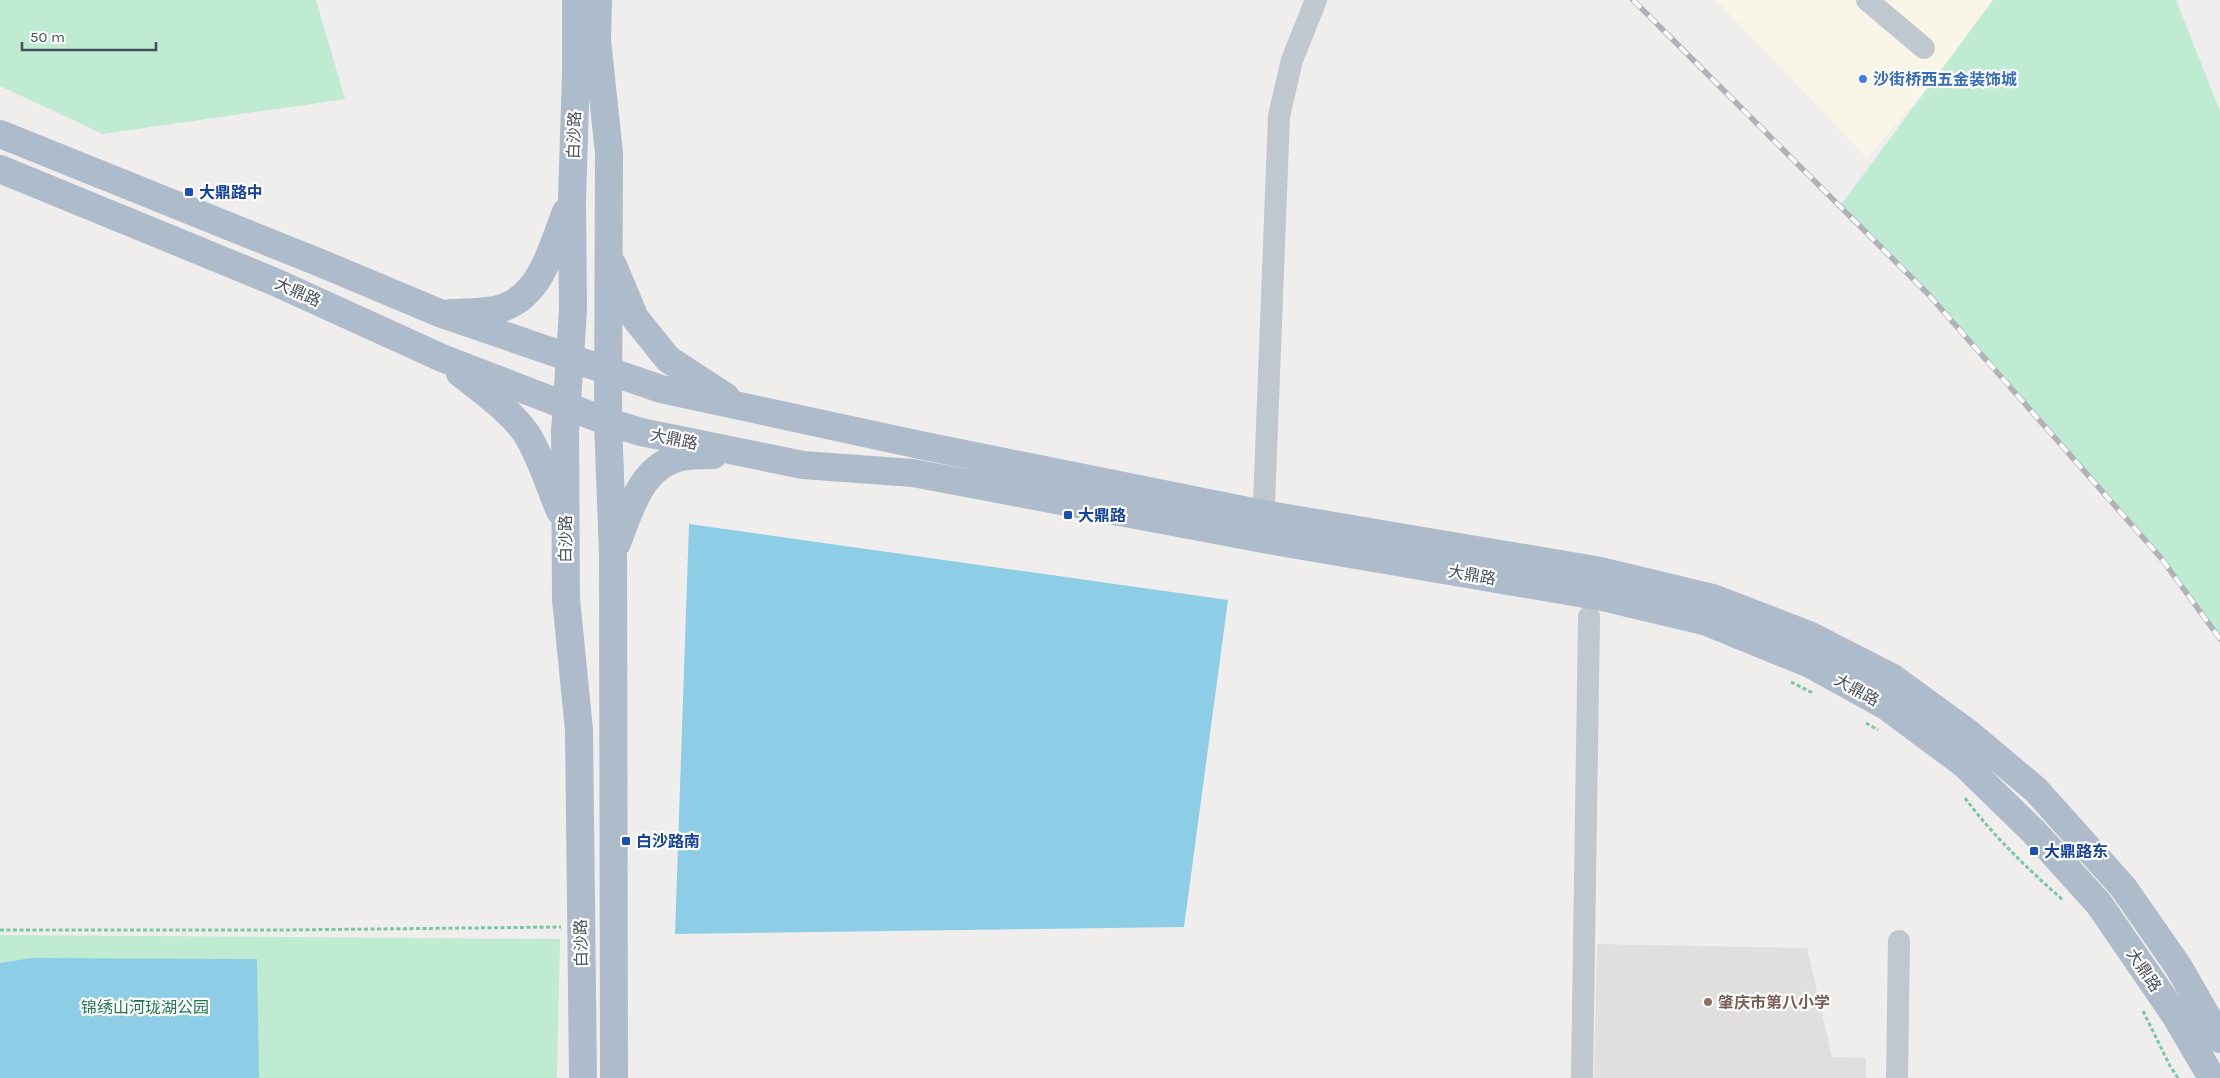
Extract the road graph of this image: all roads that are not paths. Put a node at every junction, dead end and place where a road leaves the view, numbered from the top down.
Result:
1 (576, 0) edge
2 (598, 0) edge
3 (1316, 0) edge
4 (1867, 0) edge
5 (1924, 48) dead end
6 (0, 134) edge
7 (0, 169) edge
8 (572, 199) junction
9 (607, 251) junction
10 (442, 314) junction
11 (442, 358) junction
12 (569, 359) junction
13 (609, 373) junction
14 (565, 406) junction
15 (740, 406) junction
16 (608, 422) junction
17 (737, 453) junction
18 (566, 524) junction
19 (1263, 527) junction
20 (613, 554) junction
21 (1589, 617) dead end
22 (1898, 941) dead end
23 (2178, 966) junction
24 (2220, 1016) edge
25 (2220, 1039) edge
26 (583, 1078) edge
27 (614, 1078) edge
28 (1582, 1078) edge
29 (1898, 1078) edge
30 (2212, 1078) edge

1 - 8 main road, 白沙路
2 - 9 main road, 白沙路
3 - 19 street
4 - 5 street
6 - 10 main road, 大鼎路
7 - 11 main road, 大鼎路
8 - 10 main road
8 - 12 main road, 白沙路
9 - 13 main road, 白沙路
9 - 15 main road
10 - 12 main road, 大鼎路
11 - 14 main road, 大鼎路
11 - 18 main road
12 - 13 main road, 大鼎路
12 - 14 main road, 白沙路
13 - 15 main road, 大鼎路
13 - 16 main road, 白沙路
14 - 16 main road, 大鼎路
14 - 18 main road, 白沙路
15 - 19 main road, 大鼎路
16 - 17 main road, 大鼎路
16 - 20 main road, 白沙路
17 - 19 main road, 大鼎路
17 - 20 main road
18 - 26 main road, 白沙路
19 - 23 main road, 大鼎路
19 - 30 main road, 大鼎路
20 - 27 main road, 白沙路
21 - 28 street
22 - 29 street
23 - 24 main road
23 - 25 main road, 大鼎路

